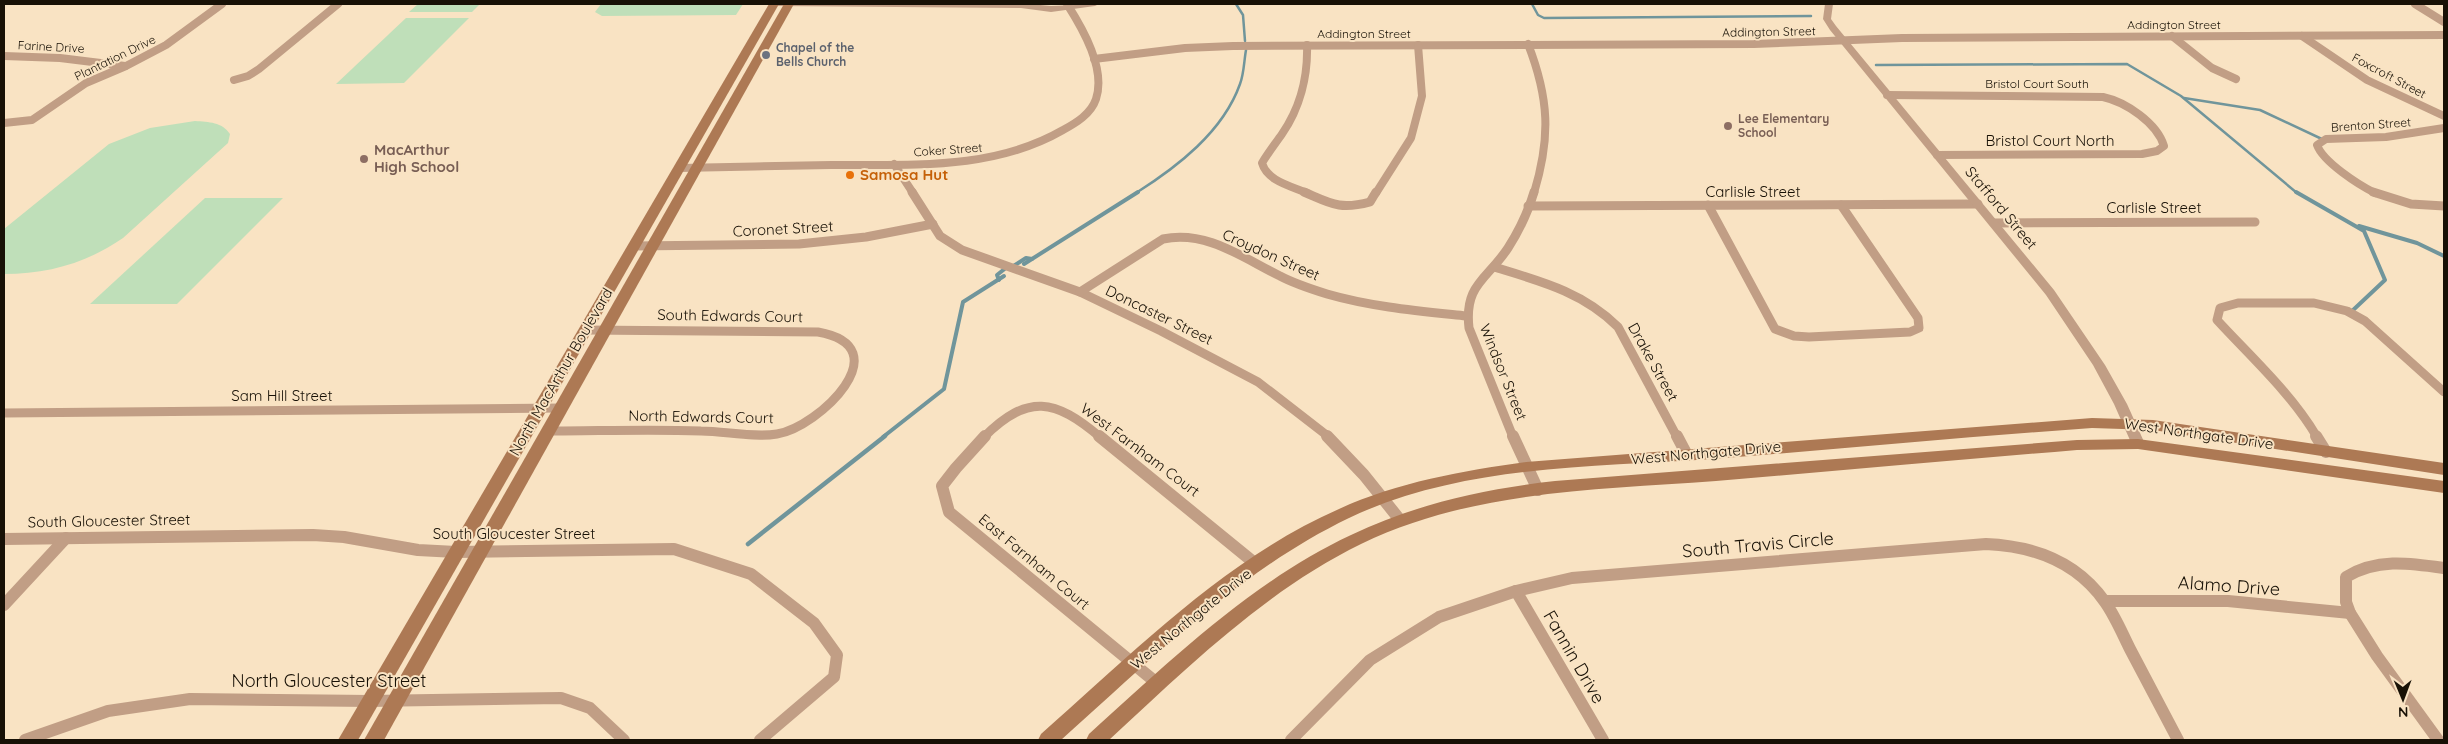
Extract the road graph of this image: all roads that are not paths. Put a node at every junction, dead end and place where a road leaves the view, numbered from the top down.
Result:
1 (222, 4) edge
2 (338, 4) edge
3 (774, 4) edge
4 (788, 4) edge
5 (1095, 4) edge
6 (1829, 4) edge
7 (2415, 4) edge
8 (1068, 5) edge
9 (2444, 22) edge
10 (760, 28) junction
11 (776, 28) junction
12 (2444, 35) edge
13 (2172, 36) junction
14 (2302, 36) junction
15 (1844, 40) junction
16 (1528, 44) junction
17 (1307, 45) junction
18 (1418, 45) junction
19 (4, 56) edge
20 (1094, 59) junction
21 (126, 66) junction
22 (2236, 79) dead end
23 (234, 80) dead end
24 (727, 85) junction
25 (744, 85) junction
26 (1887, 95) junction
27 (2444, 116) edge
28 (4, 123) edge
29 (722, 124) junction
30 (704, 125) junction
31 (2444, 128) edge
32 (2163, 149) joint
33 (1937, 155) junction
34 (894, 164) junction
35 (679, 168) junction
36 (698, 168) junction
37 (1978, 204) junction
38 (1841, 205) junction
39 (1528, 206) junction
40 (1708, 206) junction
41 (2444, 206) edge
42 (2255, 222) dead end
43 (1994, 223) junction
44 (932, 224) junction
45 (634, 246) junction
46 (654, 246) junction
47 (1494, 267) junction
48 (1080, 292) junction
49 (1466, 316) junction
50 (585, 330) junction
51 (607, 330) junction
52 (856, 366) joint
53 (2444, 392) edge
54 (540, 408) junction
55 (562, 408) junction
56 (4, 413) edge
57 (2130, 423) junction
58 (548, 431) junction
59 (2138, 444) junction
60 (2326, 452) junction
61 (1687, 455) junction
62 (1526, 468) junction
63 (2444, 469) edge
64 (951, 471) joint
65 (2444, 487) edge
66 (1538, 490) junction
67 (1382, 499) junction
68 (1400, 520) junction
69 (66, 538) junction
70 (4, 539) edge
71 (456, 552) junction
72 (480, 552) junction
73 (1257, 565) junction
74 (2444, 568) edge
75 (1516, 591) junction
76 (2105, 601) junction
77 (4, 605) edge
78 (2350, 613) junction
79 (1134, 665) junction
80 (1158, 684) junction
81 (396, 700) junction
82 (370, 701) junction
83 (25, 740) edge
84 (348, 740) edge
85 (374, 740) edge
86 (624, 740) edge
87 (760, 740) edge
88 (1048, 740) edge
89 (1096, 740) edge
90 (1291, 740) edge
91 (1603, 740) edge
92 (2178, 740) edge
93 (2438, 740) edge

1 - 21 street, Plantation Drive
2 - 23 street
3 - 4 street
3 - 10 main road, North MacArthur Boulevard
4 - 8 street
4 - 11 main road, North MacArthur Boulevard
5 - 8 street
6 - 15 street, Stafford Street
7 - 9 street
8 - 20 street, Coker Street
10 - 11 main road
10 - 24 main road, North MacArthur Boulevard
11 - 25 main road, North MacArthur Boulevard
12 - 14 street, Addington Street
13 - 14 street, Addington Street
13 - 15 street, Addington Street
13 - 22 street
14 - 27 street, Foxcroft Street
15 - 16 street, Addington Street
15 - 26 street, Stafford Street
16 - 18 street, Addington Street
16 - 39 street, Windsor Street
17 - 18 street, Addington Street
17 - 18 street
17 - 20 street, Addington Street
19 - 21 street, Farine Drive
20 - 34 street, Coker Street
21 - 28 street, Plantation Drive
24 - 25 main road
24 - 30 main road, North MacArthur Boulevard
25 - 29 main road, North MacArthur Boulevard
26 - 32 street, Bristol Court South
26 - 33 street, Stafford Street
29 - 30 main road
29 - 36 main road, North MacArthur Boulevard
30 - 35 main road, North MacArthur Boulevard
31 - 41 street, Brenton Street
32 - 33 street, Bristol Court North
33 - 37 street, Stafford Street
34 - 36 street, Coker Street
34 - 44 street, Doncaster Street
35 - 36 street, Coker Street
35 - 45 main road, North MacArthur Boulevard
36 - 46 main road, North MacArthur Boulevard
37 - 38 street, Carlisle Street
37 - 43 street, Stafford Street
38 - 40 street, Carlisle Street
38 - 40 street
39 - 40 street, Carlisle Street
39 - 47 street, Windsor Street
42 - 43 street, Carlisle Street
43 - 57 street, Stafford Street
44 - 46 street, Coronet Street
44 - 48 street, Doncaster Street
45 - 46 street, Coronet Street
45 - 50 main road, North MacArthur Boulevard
46 - 51 main road, North MacArthur Boulevard
47 - 49 street, Windsor Street
47 - 61 street, Drake Street
48 - 49 street, Croydon Street
48 - 67 street, Doncaster Street
49 - 62 street, Windsor Street
50 - 51 street, South Edwards Court
50 - 54 main road, North MacArthur Boulevard
51 - 52 street, South Edwards Court
51 - 55 main road, North MacArthur Boulevard
52 - 58 street, North Edwards Court
53 - 60 street
54 - 55 street, Sam Hill Street
54 - 56 street, Sam Hill Street
54 - 71 main road, North MacArthur Boulevard
55 - 58 main road, North MacArthur Boulevard
57 - 59 street, Stafford Street
57 - 60 main road, West Northgate Drive
57 - 61 main road, West Northgate Drive
58 - 72 main road, North MacArthur Boulevard
59 - 65 main road, West Northgate Drive
59 - 66 main road, West Northgate Drive
60 - 63 main road, West Northgate Drive
61 - 62 main road, West Northgate Drive
62 - 66 street, Windsor Street
62 - 67 main road, West Northgate Drive
64 - 73 street, West Farnham Court
64 - 79 street, East Farnham Court
66 - 68 main road, West Northgate Drive
67 - 68 street, Doncaster Street
67 - 73 main road, West Northgate Drive
68 - 80 main road, West Northgate Drive
69 - 70 street, South Gloucester Street
69 - 71 street, South Gloucester Street
69 - 77 street
71 - 72 street, South Gloucester Street
71 - 82 main road, North MacArthur Boulevard
72 - 81 main road, North MacArthur Boulevard
72 - 87 street, South Gloucester Street
73 - 79 main road, West Northgate Drive
74 - 78 street
75 - 76 street, South Travis Circle
75 - 90 street, South Travis Circle
75 - 91 street, Fannin Drive
76 - 78 street, Alamo Drive
76 - 92 street, South Travis Circle
78 - 93 street
79 - 80 street, East Farnham Court
79 - 88 main road, West Northgate Drive
80 - 89 main road, West Northgate Drive
81 - 82 street, North Gloucester Street
81 - 85 main road, North MacArthur Boulevard
81 - 86 street, North Gloucester Street
82 - 83 street, North Gloucester Street
82 - 84 main road, North MacArthur Boulevard

